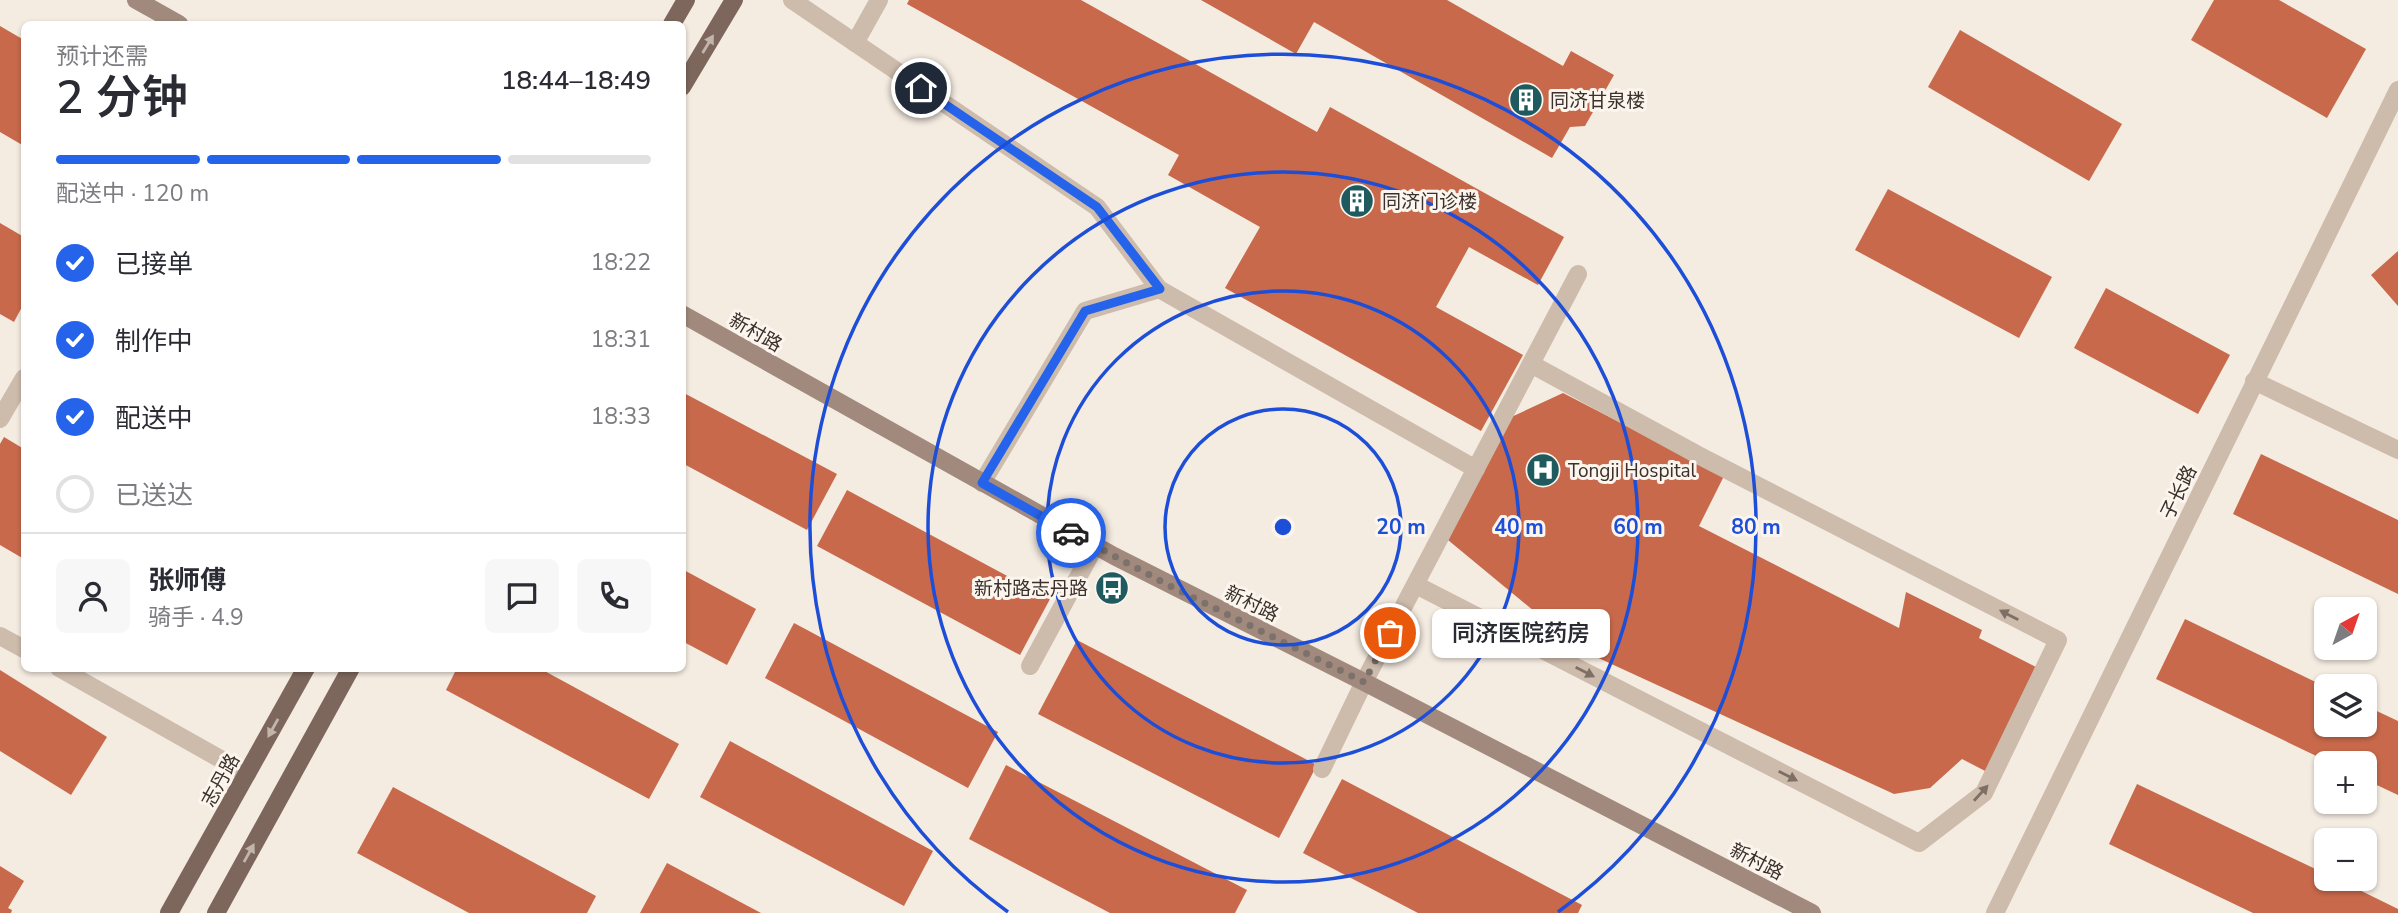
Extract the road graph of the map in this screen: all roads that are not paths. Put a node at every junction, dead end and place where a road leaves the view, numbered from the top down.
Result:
1 (136, 0) edge
2 (686, 0) edge
3 (734, 0) edge
4 (792, 0) edge
5 (879, 0) edge
6 (173, 21) edge
7 (674, 21) edge
8 (855, 43) junction
9 (686, 80) edge
10 (2398, 90) edge
11 (1578, 274) dead end
12 (1160, 289) junction
13 (686, 316) edge
14 (1531, 364) junction
15 (2254, 382) junction
16 (21, 383) edge
17 (2, 412) edge
18 (2398, 450) edge
19 (1476, 469) junction
20 (982, 483) junction
21 (1095, 546) junction
22 (1416, 585) junction
23 (0, 636) edge
24 (21, 647) edge
25 (1030, 666) dead end
26 (66, 672) edge
27 (304, 672) edge
28 (349, 672) edge
29 (1364, 682) junction
30 (1322, 769) dead end
31 (247, 774) junction
32 (169, 913) edge
33 (216, 913) edge
34 (1812, 913) edge
35 (1995, 913) edge

1 - 6 main road
2 - 7 main road
9 -> 3 main road
4 - 8 street
5 - 8 street
8 - 12 street
10 - 15 street, 子长路
11 - 14 street
12 - 19 street
12 - 20 street
13 - 20 main road, 新村路
14 - 19 street
22 -> 14 street
15 - 18 street
15 - 35 street, 子长路
16 - 17 street
19 - 22 street
20 - 21 main road, 新村路
21 - 25 street
21 - 29 main road, 新村路
22 - 29 street
23 - 24 street
26 - 31 street
27 -> 31 main road, 志丹路
33 -> 28 main road
29 - 30 street
29 - 34 main road, 新村路
31 - 32 main road, 志丹路

